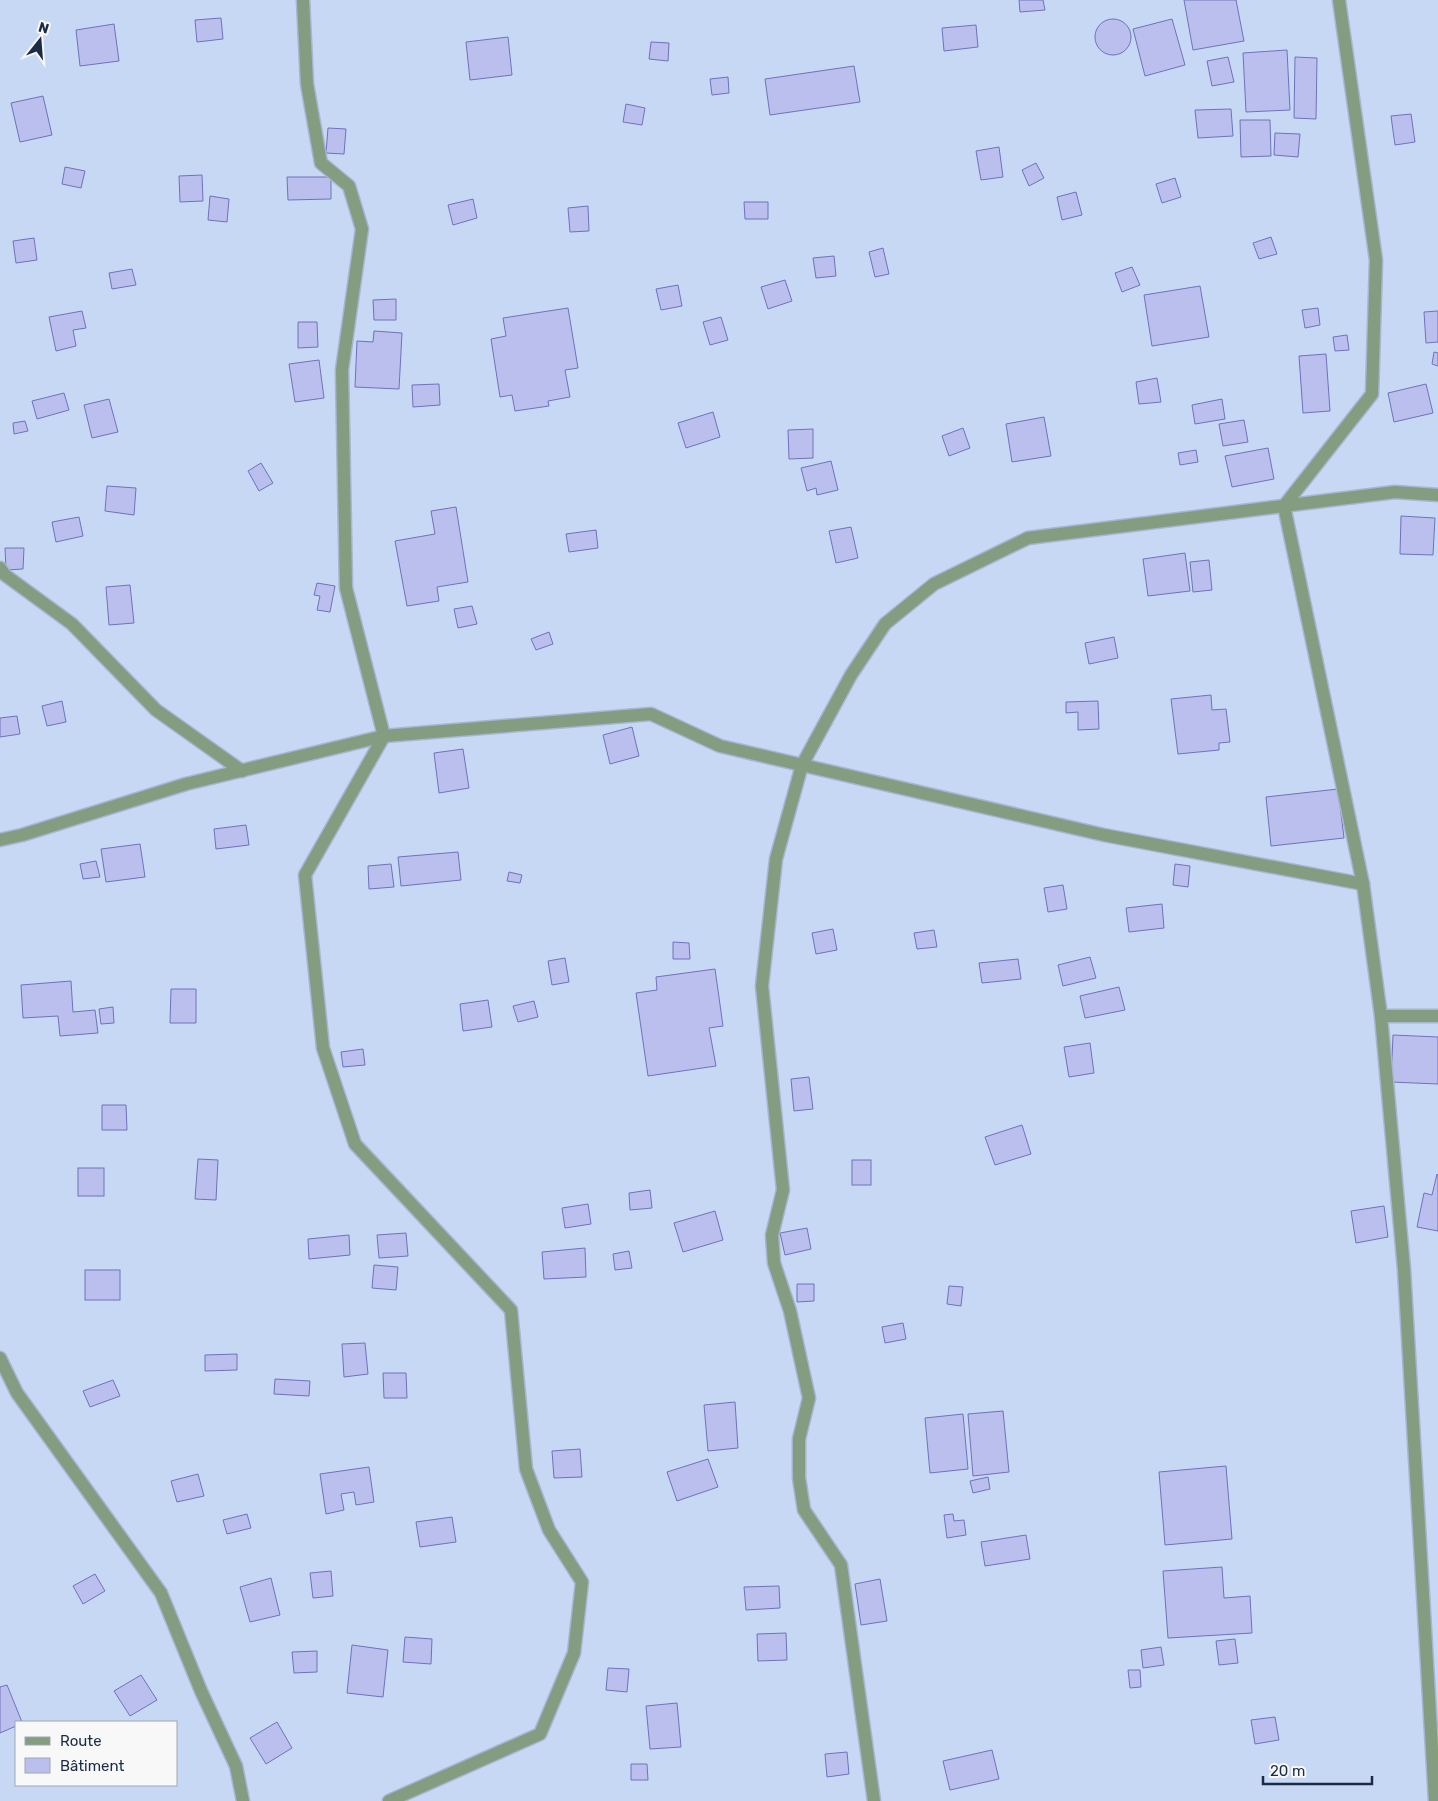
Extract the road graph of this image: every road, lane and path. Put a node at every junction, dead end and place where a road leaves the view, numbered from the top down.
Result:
1 (303, 0) edge
2 (1340, 0) edge
3 (1438, 495) edge
4 (1284, 506) junction
5 (0, 568) edge
6 (384, 736) junction
7 (802, 765) junction
8 (242, 771) junction
9 (0, 840) edge
10 (1363, 884) junction
11 (1381, 1016) junction
12 (1438, 1016) edge
13 (0, 1358) edge
14 (1436, 1780) edge
15 (243, 1801) edge
16 (389, 1801) edge
17 (874, 1801) edge
18 (1435, 1801) edge

1 - 6 street
2 - 4 street
3 - 4 street
4 - 7 street
4 - 10 street
5 - 8 street
6 - 7 street
6 - 8 street
6 - 16 street
7 - 10 street
7 - 17 street
8 - 9 street
10 - 11 street
11 - 12 street
11 - 14 street
13 - 15 street
14 - 18 street

